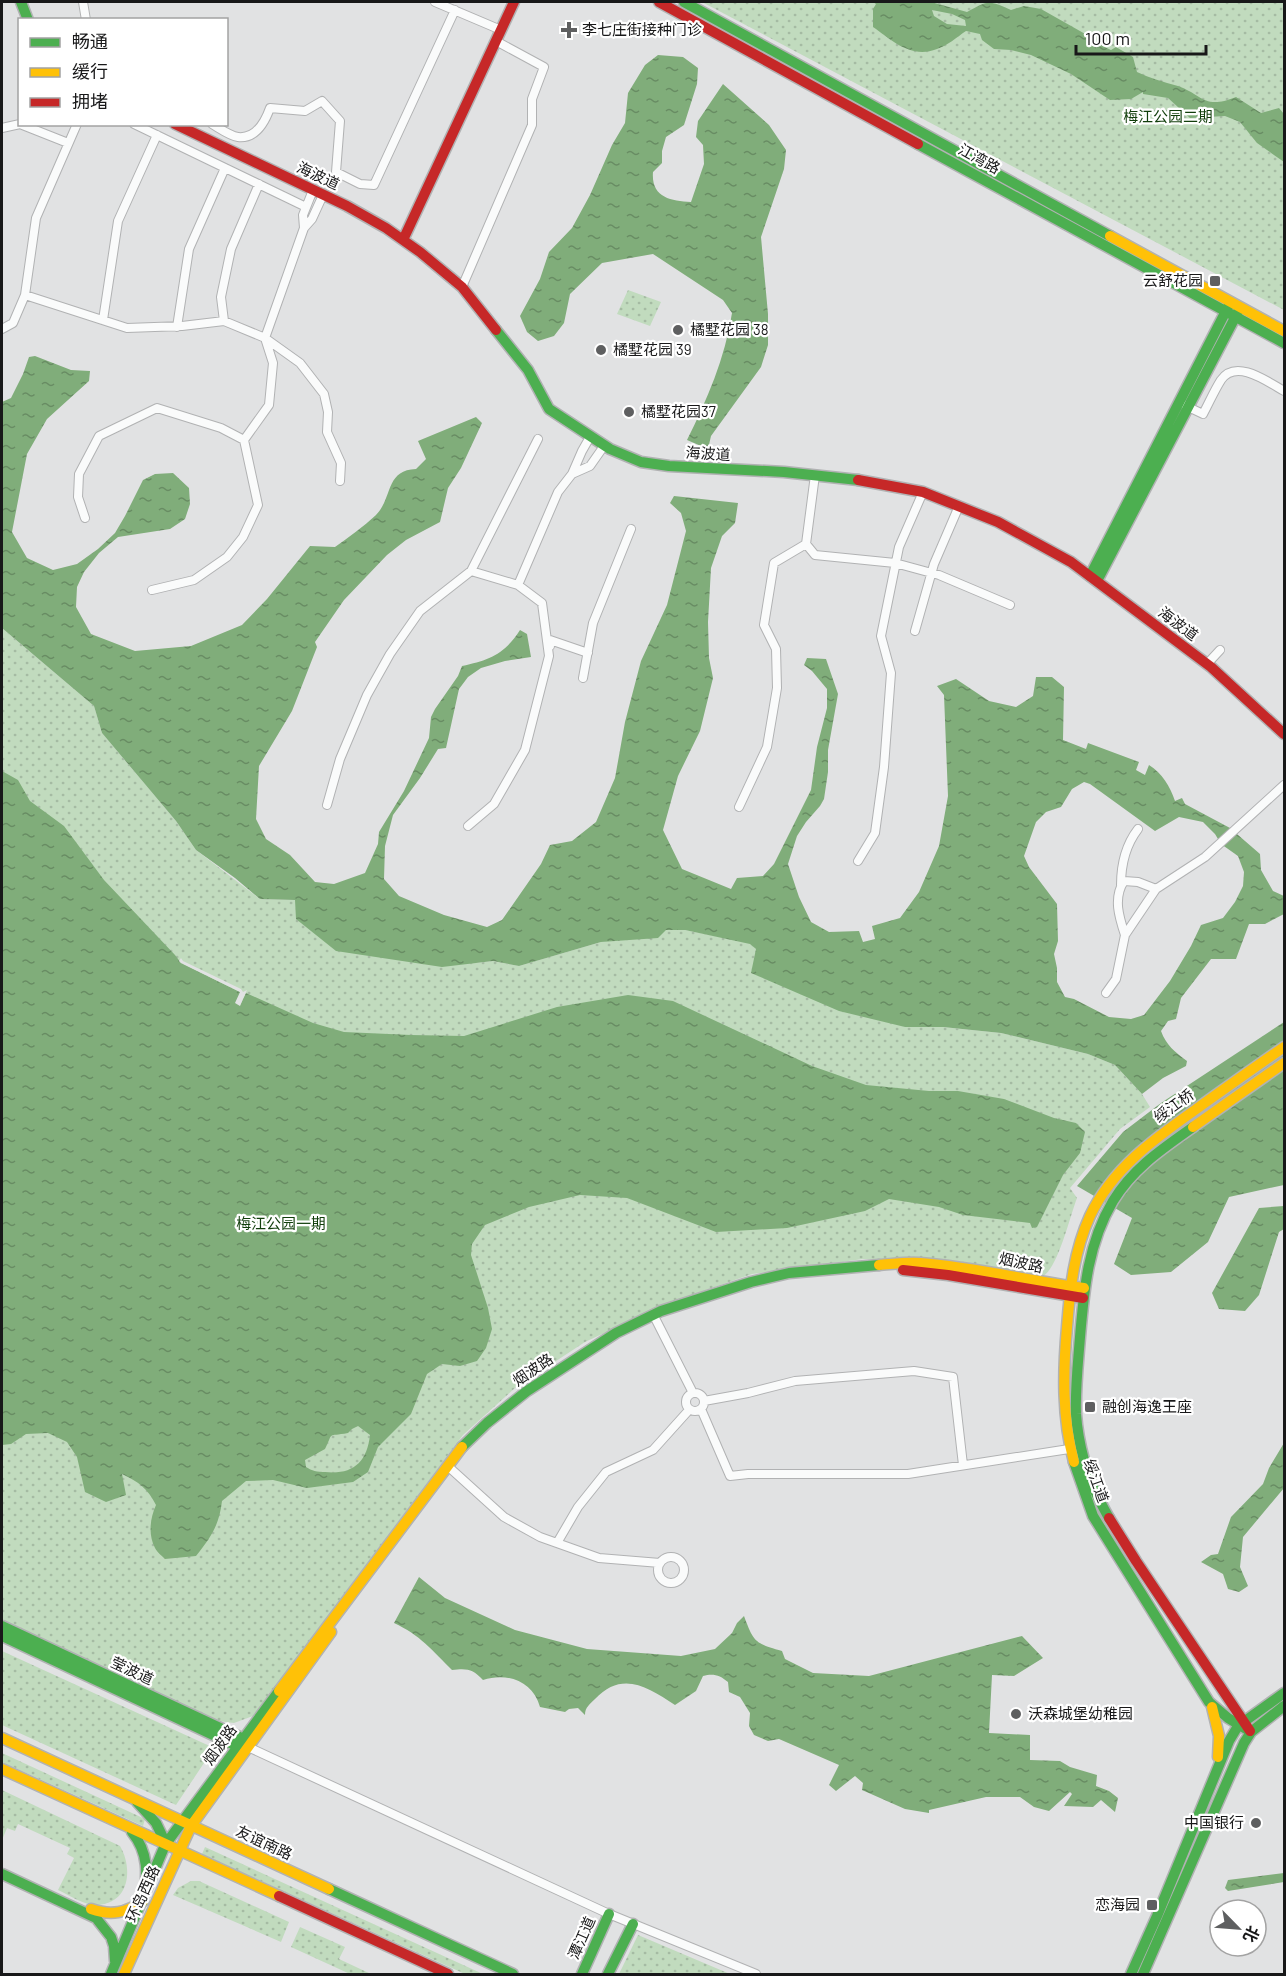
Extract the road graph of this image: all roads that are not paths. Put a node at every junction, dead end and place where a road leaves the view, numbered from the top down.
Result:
1 (21, 2) edge
2 (83, 2) edge
3 (435, 2) edge
4 (514, 2) edge
5 (659, 2) edge
6 (684, 2) edge
7 (455, 10) junction
8 (27, 18) edge
9 (86, 18) edge
10 (499, 35) junction
11 (18, 124) edge
12 (25, 126) edge
13 (76, 126) edge
14 (138, 126) edge
15 (179, 126) edge
16 (216, 126) edge
17 (2, 128) edge
18 (157, 135) junction
19 (68, 143) junction
20 (225, 168) junction
21 (259, 184) junction
22 (318, 193) junction
23 (306, 207) junction
24 (304, 228) junction
25 (403, 240) junction
26 (462, 287) junction
27 (25, 295) junction
28 (1233, 309) junction
29 (103, 320) junction
30 (224, 321) junction
31 (177, 327) junction
32 (2, 329) edge
33 (1284, 331) edge
34 (264, 338) junction
35 (1284, 343) edge
36 (1284, 391) edge
37 (1183, 405) junction
38 (590, 437) junction
39 (538, 439) dead end
40 (244, 440) junction
41 (604, 446) junction
42 (572, 474) junction
43 (815, 476) junction
44 (340, 480) dead end
45 (923, 492) junction
46 (959, 506) junction
47 (85, 518) dead end
48 (630, 529) dead end
49 (806, 544) junction
50 (895, 563) junction
51 (471, 571) junction
52 (931, 573) junction
53 (1094, 579) junction
54 (518, 585) junction
55 (152, 590) dead end
56 (1010, 605) dead end
57 (915, 631) dead end
58 (1220, 650) dead end
59 (588, 653) junction
60 (549, 656) junction
61 (1207, 664) junction
62 (583, 678) dead end
63 (1284, 734) edge
64 (1284, 785) edge
65 (327, 805) dead end
66 (739, 807) dead end
67 (468, 826) dead end
68 (1138, 829) dead end
69 (858, 861) dead end
70 (1121, 885) junction
71 (1156, 889) junction
72 (1125, 936) junction
73 (1106, 993) dead end
74 (1284, 1047) edge
75 (1284, 1063) edge
76 (1096, 1204) joint
77 (1107, 1211) joint
78 (1069, 1291) junction
79 (1083, 1293) junction
80 (656, 1320) junction
81 (693, 1393) junction
82 (703, 1405) junction
83 (689, 1410) junction
84 (1069, 1449) junction
85 (963, 1465) junction
86 (451, 1469) junction
87 (557, 1543) junction
88 (660, 1563) dead end
89 (2, 1626) edge
90 (2, 1636) edge
91 (1284, 1693) edge
92 (1209, 1702) junction
93 (1284, 1706) edge
94 (1241, 1723) junction
95 (1251, 1732) junction
96 (2, 1738) edge
97 (245, 1745) junction
98 (1231, 1768) junction
99 (2, 1769) edge
100 (1216, 1772) junction
101 (134, 1799) junction
102 (186, 1824) junction
103 (127, 1827) junction
104 (169, 1846) junction
105 (2, 1868) edge
106 (2, 1874) edge
107 (143, 1901) junction
108 (609, 1914) junction
109 (633, 1924) junction
110 (116, 1973) edge
111 (448, 1974) edge
112 (513, 1974) edge
113 (582, 1974) edge
114 (608, 1974) edge
115 (756, 1974) edge
116 (1131, 1974) edge
117 (1143, 1974) edge

1 - 8 main road
2 - 9 street
3 - 7 street
4 - 10 main road
5 - 28 main road, 江湾路
6 - 28 main road, 江湾路
7 - 10 street
7 - 16 street
10 - 25 main road
10 - 26 street
11 - 17 street
12 - 19 street
13 - 19 street
14 - 18 street
15 - 22 main road, 海波道
18 - 20 street
18 - 29 street
19 - 27 street
20 - 21 street
20 - 31 street
21 - 23 street
21 - 30 street
22 - 23 street
22 - 24 street
22 - 25 main road, 海波道
23 - 24 street
24 - 34 street
25 - 26 main road, 海波道
26 - 38 main road, 海波道
27 - 29 street
27 - 32 street
28 - 33 main road, 江湾路
28 - 35 main road, 江湾路
28 - 37 main road
29 - 31 street
30 - 31 street
30 - 34 street
34 - 40 street
34 - 44 street
36 - 37 street
37 - 53 main road
38 - 41 main road, 海波道
38 - 42 street
39 - 51 street
40 - 47 street
40 - 55 street
41 - 42 street
41 - 43 main road, 海波道
42 - 54 street
43 - 45 main road, 海波道
43 - 49 street
45 - 46 main road, 海波道
45 - 50 street
46 - 52 street
46 - 53 main road, 海波道
48 - 59 street
49 - 50 street
49 - 66 street
50 - 52 street
50 - 69 street
51 - 54 street
51 - 65 street
52 - 56 street
52 - 57 street
53 - 61 main road, 海波道
54 - 60 street
58 - 61 street
59 - 60 street
59 - 62 street
60 - 67 street
61 - 63 main road, 海波道
64 - 71 street
68 - 70 street
70 - 71 street
70 - 72 street
71 - 72 street
72 - 73 street
74 - 76 main road, 绥江桥
75 - 77 main road, 绥江桥
76 - 78 main road, 绥江道
77 - 79 main road, 绥江道
78 - 79 main road, 烟波路
78 - 80 main road, 烟波路
78 - 84 main road, 绥江道
78 - 97 main road, 烟波路
79 - 94 main road, 绥江道
80 - 81 street
80 - 86 main road, 烟波路
81 - 82 street
81 - 83 street
82 - 83 street
82 - 85 street
82 - 85 street
83 - 87 street
84 - 85 street
84 - 92 main road, 绥江道
86 - 87 street
86 - 97 main road, 烟波路
87 - 88 street
89 - 97 main road, 莹波道
90 - 97 main road, 莹波道
91 - 94 main road
92 - 94 main road, 绥江道
92 - 100 main road
93 - 95 main road
94 - 95 main road, 绥江道
94 - 98 main road
94 - 100 main road
95 - 98 main road
96 - 101 main road, 友谊南路
97 - 102 main road, 烟波路
97 - 108 street
98 - 117 main road
99 - 103 main road
100 - 116 main road
101 - 102 main road, 友谊南路
101 - 104 main road
102 - 104 main road, 环岛西路
102 - 112 main road, 友谊南路
103 - 104 main road
103 - 107 main road
104 - 107 main road, 环岛西路
104 - 110 main road, 环岛西路
104 - 111 main road
105 - 107 main road, 环岛西路
106 - 110 main road, 环岛西路
107 - 110 main road, 环岛西路
108 - 109 street
108 - 113 main road, 潭江道
109 - 114 main road
109 - 115 street

